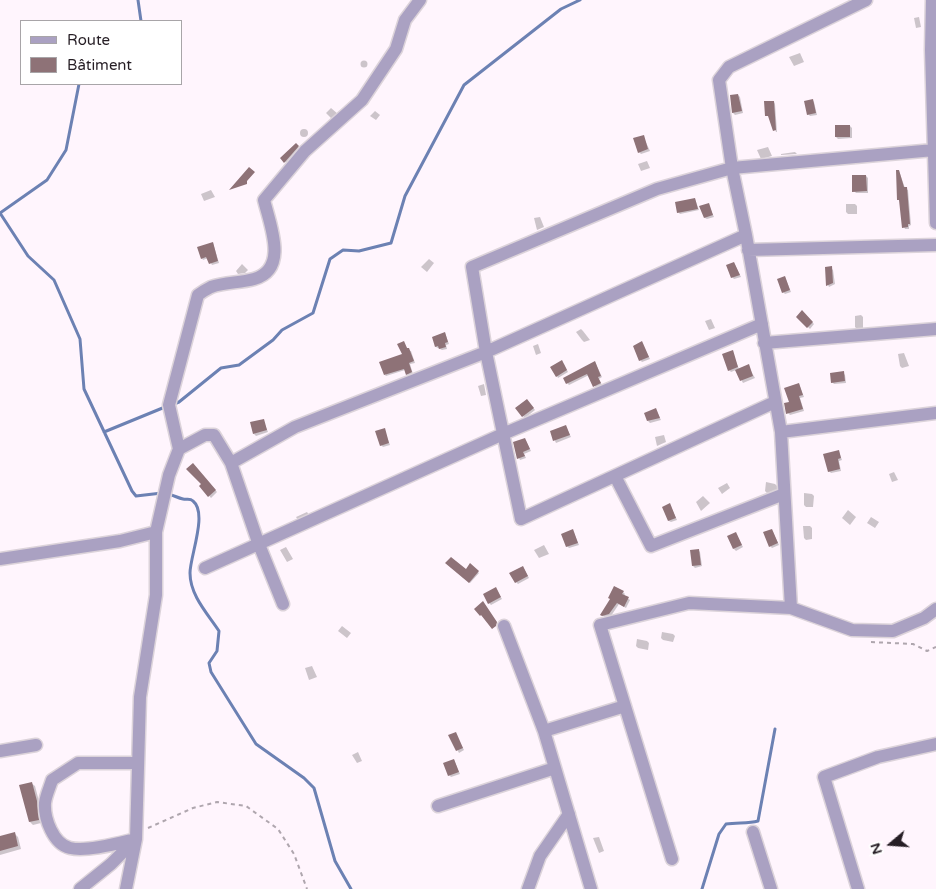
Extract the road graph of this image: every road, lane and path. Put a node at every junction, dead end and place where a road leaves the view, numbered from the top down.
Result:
1 (420, 0) edge
2 (866, 0) edge
3 (932, 0) edge
4 (934, 150) junction
5 (732, 168) junction
6 (936, 223) edge
7 (746, 235) junction
8 (936, 245) edge
9 (748, 250) junction
10 (762, 324) junction
11 (936, 329) edge
12 (764, 343) junction
13 (486, 352) junction
14 (775, 402) junction
15 (936, 413) edge
16 (781, 432) junction
17 (502, 434) junction
18 (179, 449) junction
19 (231, 463) junction
20 (616, 476) junction
21 (784, 494) junction
22 (156, 532) junction
23 (258, 542) junction
24 (0, 559) edge
25 (204, 568) dead end
26 (283, 604) dead end
27 (790, 608) junction
28 (936, 609) edge
29 (504, 626) dead end
30 (625, 706) junction
31 (544, 732) junction
32 (36, 744) dead end
33 (936, 744) edge
34 (0, 751) edge
35 (138, 763) junction
36 (555, 768) junction
37 (438, 806) dead end
38 (569, 814) junction
39 (753, 832) dead end
40 (136, 839) junction
41 (672, 859) dead end
42 (80, 889) edge
43 (126, 889) edge
44 (307, 889) edge
45 (528, 889) edge
46 (591, 889) edge
47 (771, 889) edge
48 (858, 889) edge

1 - 18 street
2 - 5 street
3 - 4 street
4 - 5 street
4 - 6 street
5 - 7 street
5 - 13 street
7 - 9 street
7 - 13 street
8 - 9 street
9 - 10 street
10 - 12 street
10 - 17 street
11 - 12 street
12 - 14 street
13 - 17 street
13 - 19 street
14 - 16 street
14 - 20 street
15 - 16 street
16 - 21 street
17 - 20 street
17 - 23 street
18 - 19 street
18 - 22 street
19 - 23 street
20 - 21 street
21 - 27 street
22 - 24 street
22 - 35 street
23 - 25 street
23 - 26 street
27 - 28 street
27 - 30 street
29 - 31 street
30 - 31 street
30 - 41 street
31 - 36 street
32 - 34 street
33 - 48 street
35 - 40 street
35 - 40 street
36 - 37 street
36 - 38 street
38 - 45 street
38 - 46 street
39 - 47 street
40 - 42 street
40 - 43 street
40 - 44 path

